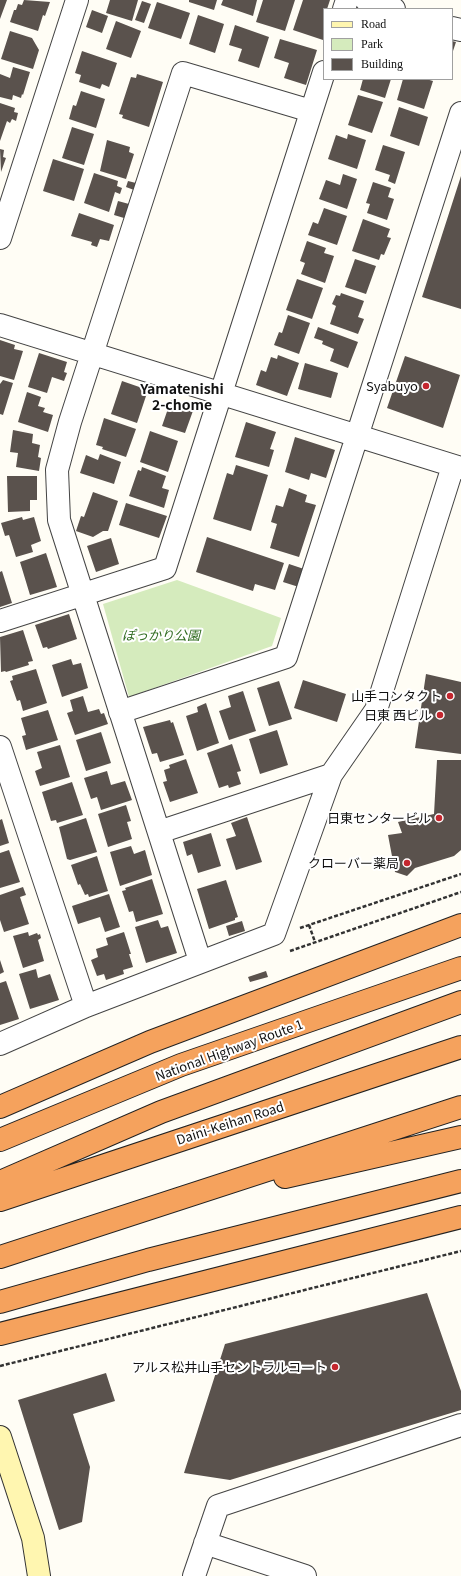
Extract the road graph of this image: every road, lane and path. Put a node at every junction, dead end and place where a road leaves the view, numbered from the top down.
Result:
1 (77, 0) edge
2 (366, 0) edge
3 (391, 8) edge
4 (323, 75) edge
5 (311, 111) junction
6 (461, 113) edge
7 (0, 238) edge
8 (0, 325) edge
9 (93, 353) junction
10 (221, 394) junction
11 (358, 436) junction
12 (457, 467) edge
13 (82, 594) junction
14 (0, 621) edge
15 (120, 712) junction
16 (0, 747) edge
17 (331, 775) junction
18 (159, 832) junction
19 (461, 874) edge
20 (309, 925) junction
21 (461, 925) edge
22 (274, 934) junction
23 (315, 942) dead end
24 (200, 961) junction
25 (461, 968) edge
26 (461, 1002) edge
27 (86, 1006) junction
28 (0, 1044) edge
29 (461, 1047) edge
30 (0, 1107) edge
31 (461, 1107) edge
32 (461, 1137) edge
33 (0, 1140) edge
34 (461, 1181) edge
35 (0, 1182) edge
36 (0, 1200) edge
37 (144, 1209) junction
38 (461, 1217) edge
39 (461, 1251) edge
40 (0, 1257) edge
41 (0, 1302) edge
42 (0, 1334) edge
43 (0, 1366) edge
44 (461, 1425) edge
45 (0, 1437) edge
46 (205, 1543) junction
47 (39, 1576) edge
48 (194, 1576) edge
49 (305, 1576) edge

1 - 7 street
2 - 3 street
4 - 5 street
5 - 9 street
5 - 10 street
6 - 11 street
8 - 9 street
9 - 10 street
9 - 13 street
10 - 11 street
10 - 13 street
11 - 12 street
11 - 15 street
12 - 17 street
13 - 14 street
13 - 15 street
15 - 18 street
16 - 27 street
17 - 18 street
17 - 22 street
18 - 24 street
19 - 20 path
20 - 22 path
20 - 23 path
21 - 30 highway
22 - 24 street
24 - 27 street
25 - 33 highway, National Highway Route 1
26 - 35 highway
27 - 28 street
29 - 36 highway, Daini-Keihan Road
31 - 37 highway
32 - 37 highway
34 - 41 highway
37 - 40 highway
38 - 42 highway
39 - 43 path
44 - 46 street
45 - 47 street
46 - 48 street
46 - 49 street

